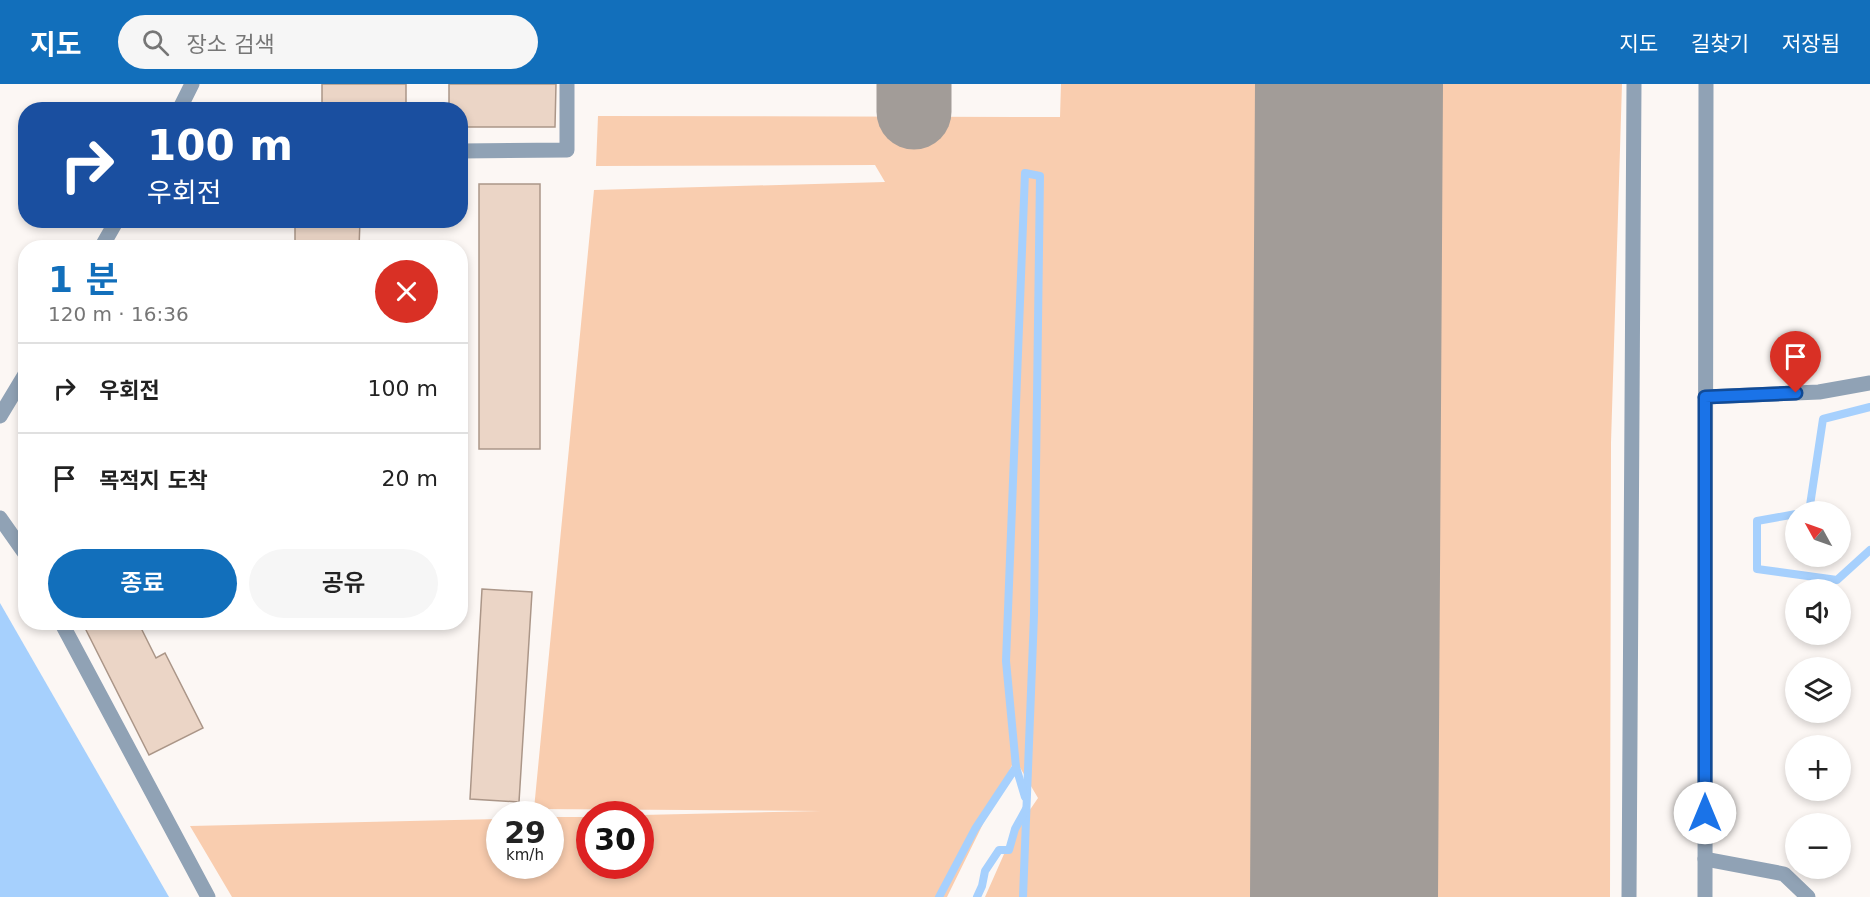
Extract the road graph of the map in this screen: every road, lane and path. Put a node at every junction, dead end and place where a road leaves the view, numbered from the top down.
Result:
1 (192, 84) edge
2 (567, 84) edge
3 (1634, 84) edge
4 (1706, 84) edge
5 (183, 102) edge
6 (468, 151) edge
7 (1870, 382) edge
8 (18, 386) edge
9 (1705, 397) junction
10 (0, 416) edge
11 (0, 518) edge
12 (18, 544) edge
13 (66, 630) edge
14 (1705, 859) junction
15 (208, 897) edge
16 (1629, 897) edge
17 (1705, 897) edge
18 (1808, 897) edge

1 - 5 street
2 - 6 street
3 - 16 street
4 - 9 street
7 - 9 street
8 - 10 street
9 - 14 street
11 - 12 street
13 - 15 street
14 - 17 street
14 - 18 street

